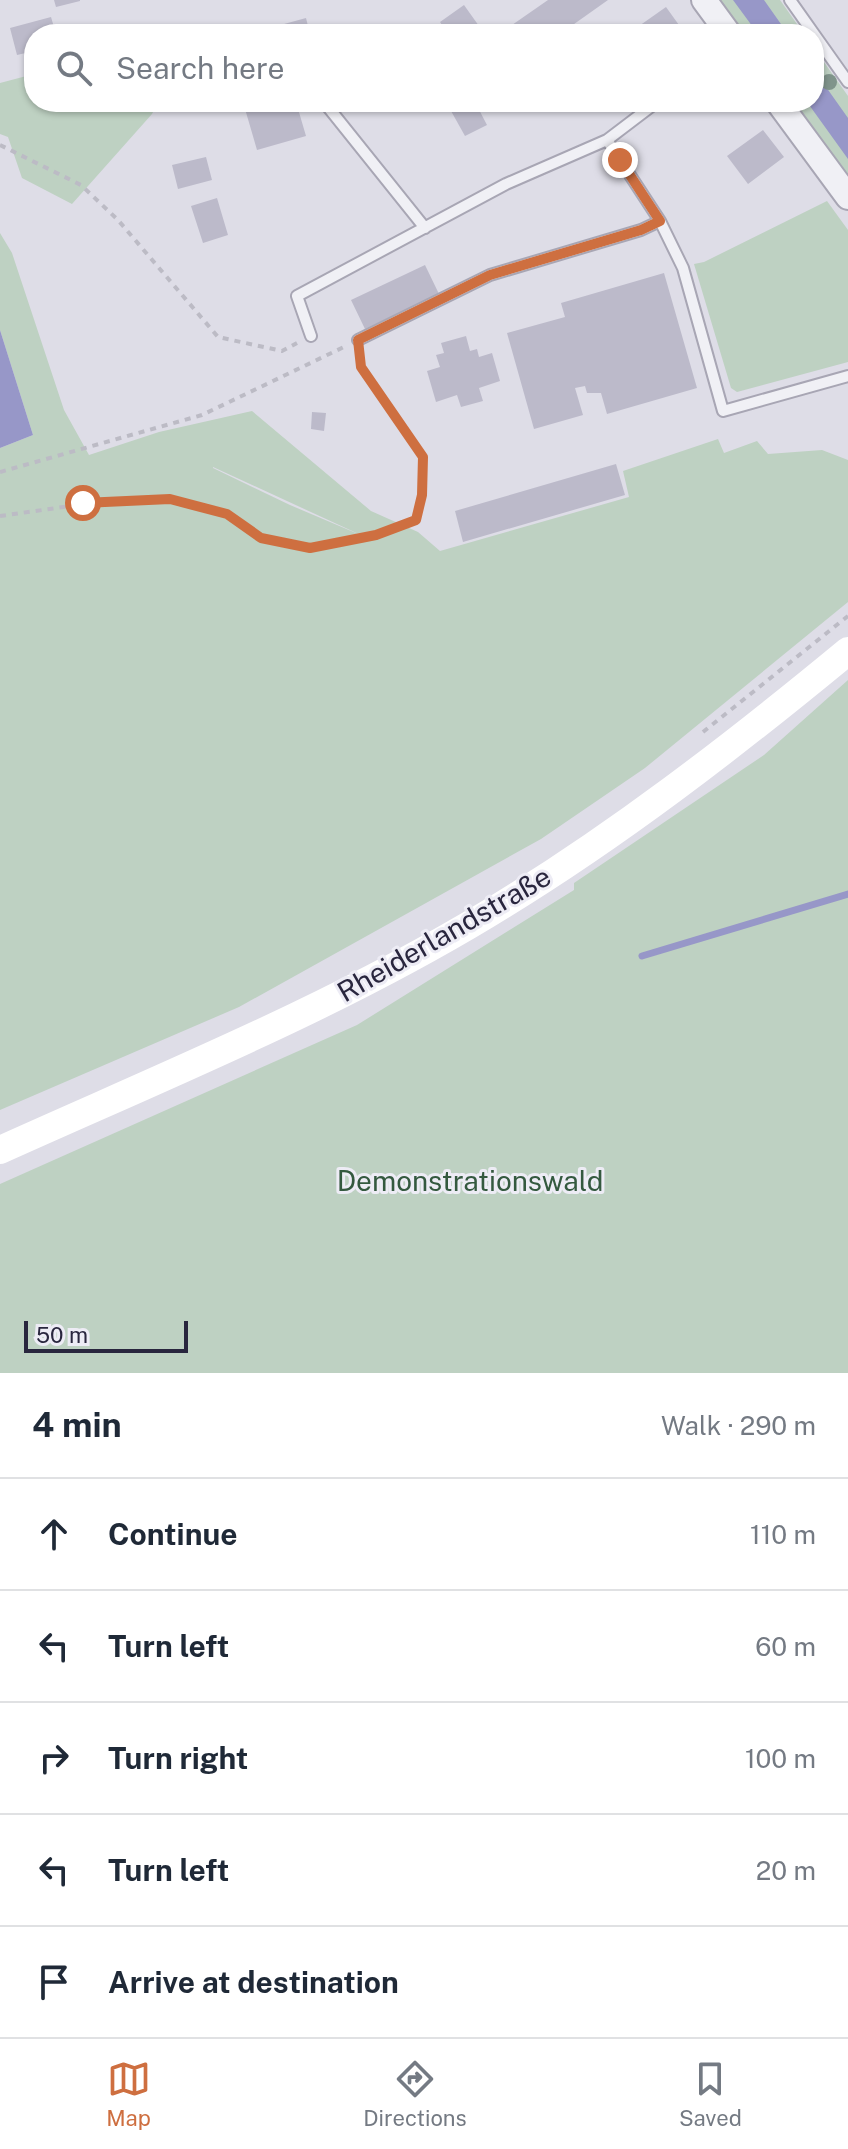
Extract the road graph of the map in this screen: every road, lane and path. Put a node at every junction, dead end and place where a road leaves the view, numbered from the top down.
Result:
1 (704, 0) edge
2 (790, 0) edge
3 (722, 24) edge
4 (807, 24) edge
5 (824, 48) edge
6 (848, 82) edge
7 (332, 112) edge
8 (644, 112) edge
9 (785, 112) edge
10 (607, 140) junction
11 (0, 145) edge
12 (848, 197) edge
13 (660, 221) junction
14 (425, 228) junction
15 (311, 336) junction
16 (358, 340) junction
17 (333, 353) junction
18 (848, 376) edge
19 (0, 472) edge
20 (0, 516) edge
21 (848, 616) edge
22 (848, 651) edge
23 (703, 732) dead end
24 (0, 1150) edge

1 - 3 street
2 - 4 lane
5 - 6 lane
7 - 14 lane
8 - 10 lane
9 - 12 street
10 - 13 lane
10 - 14 lane
11 - 15 path
13 - 16 lane
13 - 18 lane
14 - 15 lane
15 - 17 path
16 - 17 path
16 - 20 path
17 - 19 path
21 - 23 path
22 - 24 main road, Rheiderlandstraße

